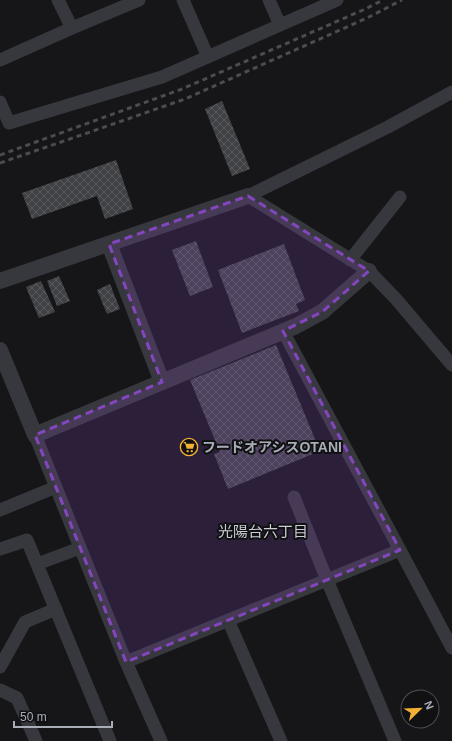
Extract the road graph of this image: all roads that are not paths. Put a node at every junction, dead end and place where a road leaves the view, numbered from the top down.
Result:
1 (58, 0) edge
2 (139, 0) edge
3 (183, 0) edge
4 (269, 0) edge
5 (337, 0) edge
6 (280, 25) junction
7 (72, 28) junction
8 (208, 56) junction
9 (0, 60) edge
10 (452, 92) edge
11 (0, 102) edge
12 (248, 196) junction
13 (400, 197) dead end
14 (109, 244) junction
15 (350, 260) junction
16 (369, 271) junction
17 (0, 281) edge
18 (283, 331) junction
19 (0, 350) edge
20 (452, 365) edge
21 (162, 382) junction
22 (35, 435) junction
23 (56, 487) junction
24 (294, 497) dead end
25 (0, 510) edge
26 (80, 548) junction
27 (0, 549) edge
28 (400, 550) junction
29 (37, 564) junction
30 (326, 580) junction
31 (56, 609) junction
32 (228, 620) junction
33 (451, 646) edge
34 (126, 662) junction
35 (0, 667) edge
36 (0, 690) edge
37 (36, 741) edge
38 (110, 741) edge
39 (161, 741) edge
40 (281, 741) edge
41 (394, 741) edge

1 - 7 street
2 - 7 street
3 - 8 street
4 - 6 street
5 - 6 street
6 - 8 street
7 - 9 street
8 - 11 street
10 - 12 street
12 - 14 street
12 - 15 street
13 - 15 street
14 - 17 street
14 - 21 street
15 - 16 street
16 - 18 street
16 - 20 street
18 - 21 street
18 - 28 street
19 - 22 street
21 - 22 street
22 - 23 street
23 - 25 street
23 - 26 street
24 - 30 street
26 - 29 street
26 - 34 street
27 - 29 street
28 - 30 street
28 - 33 street
29 - 31 street
30 - 32 street
30 - 41 street
31 - 35 street
31 - 38 street
32 - 34 street
32 - 40 street
34 - 39 street
36 - 37 street

